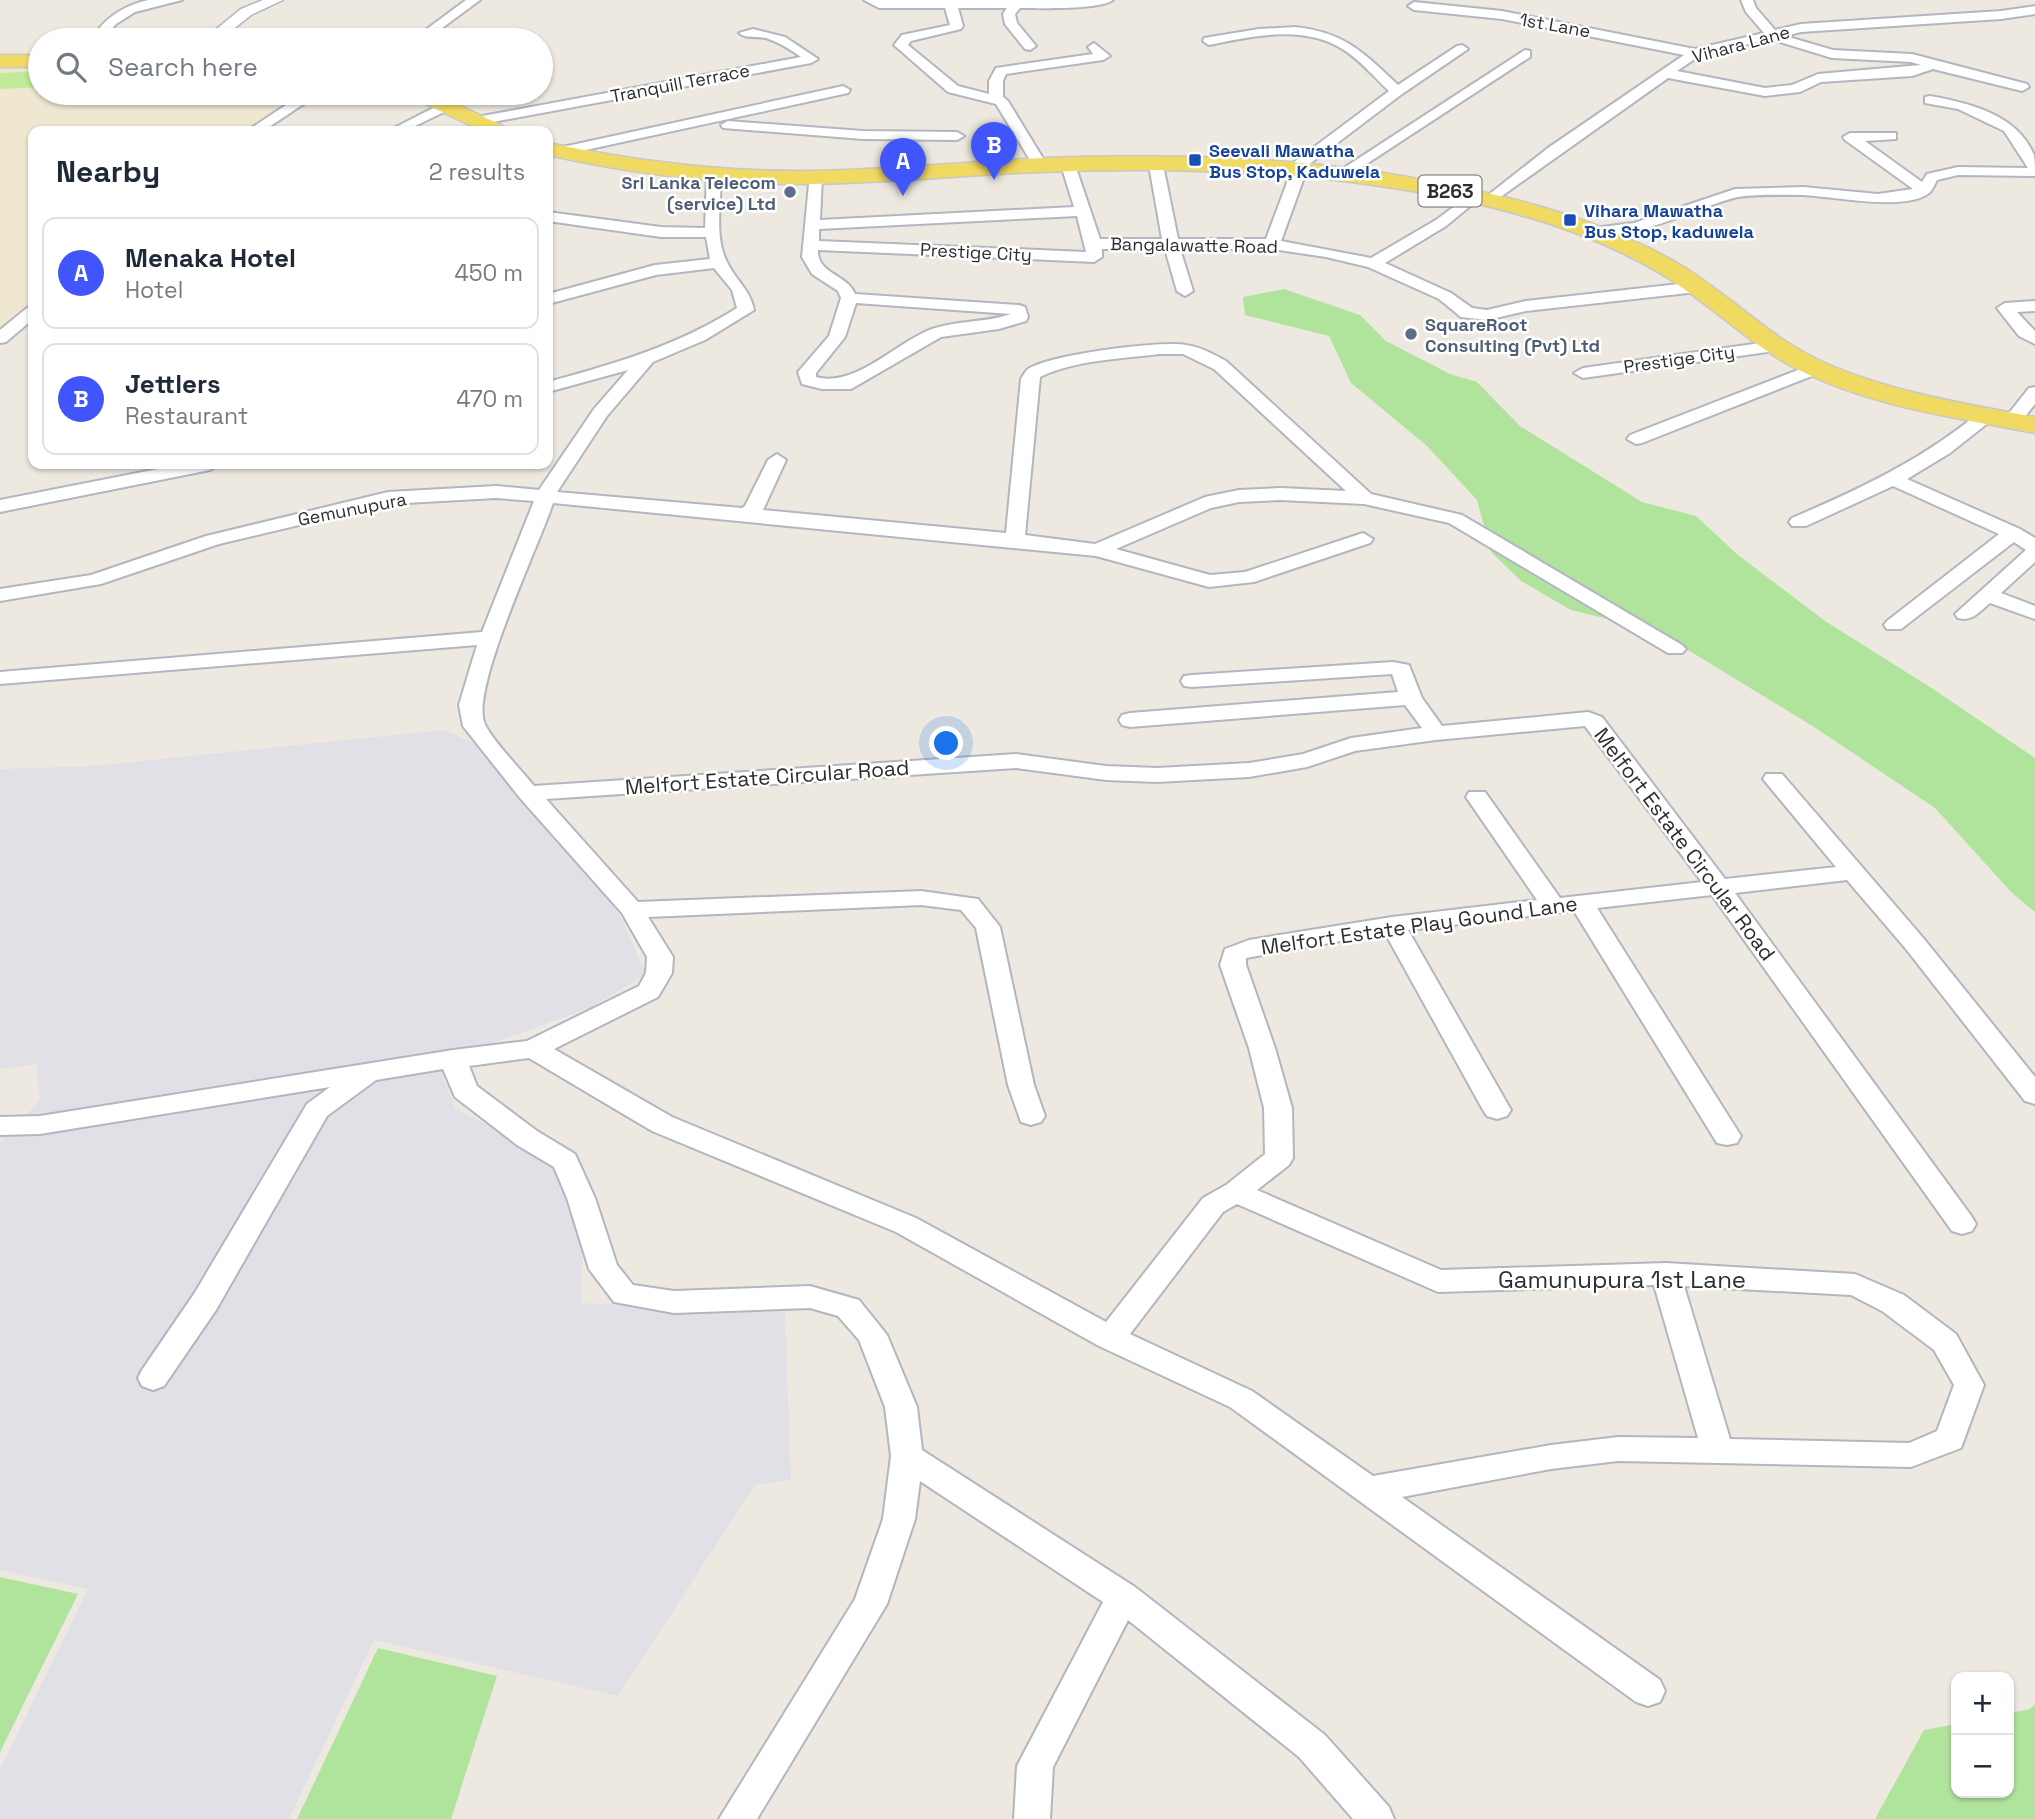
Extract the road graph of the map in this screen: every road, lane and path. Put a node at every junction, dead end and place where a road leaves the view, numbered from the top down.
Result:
1 (176, 0) edge
2 (276, 0) edge
3 (474, 0) edge
4 (870, 0) edge
5 (1107, 0) edge
6 (1747, 0) edge
7 (953, 4) junction
8 (1016, 4) junction
9 (1981, 5) dead end
10 (1415, 6) dead end
11 (2035, 10) edge
12 (2001, 15) junction
13 (104, 28) edge
14 (226, 28) edge
15 (435, 28) edge
16 (745, 33) dead end
17 (1773, 36) junction
18 (1209, 41) dead end
19 (1030, 46) dead end
20 (1094, 47) dead end
21 (1462, 48) dead end
22 (1695, 53) junction
23 (1525, 54) dead end
24 (0, 61) edge
25 (28, 61) edge
26 (1931, 64) junction
27 (1665, 73) junction
28 (2022, 87) dead end
29 (843, 90) dead end
30 (1397, 91) junction
31 (996, 99) junction
32 (1930, 100) dead end
33 (294, 105) edge
34 (447, 105) joint
35 (477, 121) junction
36 (701, 123) junction
37 (262, 126) edge
38 (405, 126) edge
39 (488, 126) edge
40 (957, 136) dead end
41 (1891, 136) dead end
42 (553, 150) edge
43 (1156, 164) junction
44 (1040, 165) junction
45 (1068, 165) junction
46 (2035, 169) edge
47 (1295, 171) junction
48 (714, 174) junction
49 (1340, 175) junction
50 (815, 177) junction
51 (1924, 190) junction
52 (1484, 197) junction
53 (1083, 211) junction
54 (553, 219) edge
55 (811, 225) junction
56 (714, 233) junction
57 (1593, 233) junction
58 (1094, 244) junction
59 (1171, 244) junction
60 (1272, 244) junction
61 (810, 245) junction
62 (718, 262) junction
63 (1373, 264) junction
64 (1697, 287) junction
65 (1185, 291) dead end
66 (553, 298) edge
67 (849, 298) junction
68 (2035, 306) edge
69 (28, 315) edge
70 (0, 338) edge
71 (2035, 339) edge
72 (1776, 346) junction
73 (646, 360) junction
74 (1816, 368) junction
75 (1583, 373) dead end
76 (553, 386) edge
77 (2035, 392) edge
78 (2011, 421) edge
79 (1636, 439) dead end
80 (777, 460) dead end
81 (185, 469) edge
82 (1895, 480) junction
83 (545, 494) junction
84 (1364, 498) junction
85 (0, 506) edge
86 (744, 514) junction
87 (1799, 522) dead end
88 (2013, 533) junction
89 (1363, 539) dead end
90 (1015, 540) junction
91 (2035, 547) edge
92 (1097, 551) junction
93 (2035, 552) edge
94 (0, 595) edge
95 (1987, 595) junction
96 (2035, 613) edge
97 (1965, 614) dead end
98 (1894, 625) dead end
99 (489, 638) junction
100 (1675, 649) dead end
101 (0, 678) edge
102 (1192, 681) dead end
103 (1412, 698) junction
104 (1130, 720) dead end
105 (1436, 733) junction
106 (1774, 779) dead end
107 (528, 793) junction
108 (1477, 797) dead end
109 (1854, 872) junction
110 (1718, 887) junction
111 (1581, 904) junction
112 (1554, 907) junction
113 (632, 910) junction
114 (1392, 925) junction
115 (533, 1049) junction
116 (453, 1059) junction
117 (372, 1071) junction
118 (2035, 1095) edge
119 (1497, 1110) dead end
120 (1031, 1116) dead end
121 (0, 1126) edge
122 (1727, 1136) dead end
123 (1236, 1192) junction
124 (1962, 1224) dead end
125 (1666, 1274) junction
126 (1110, 1338) junction
127 (153, 1378) dead end
128 (1718, 1452) junction
129 (907, 1456) junction
130 (1369, 1490) junction
131 (1123, 1597) junction
132 (1648, 1691) dead end
133 (737, 1819) edge
134 (1032, 1819) edge
135 (1376, 1819) edge

1 - 13 street
2 - 14 street
3 - 15 street
4 - 7 street
5 - 8 street
6 - 17 street
7 - 8 street
7 - 31 street
8 - 19 street
9 - 12 street
10 - 22 street, 1st Lane
11 - 12 street, Vihara Lane
12 - 17 street, Vihara Lane
16 - 35 street, Tranquill Terrace
17 - 22 street, Vihara Lane
17 - 26 street
18 - 30 street
20 - 31 street
21 - 30 street
22 - 27 street, Vihara Lane
23 - 49 street
24 - 25 main road
26 - 27 street
26 - 28 street
27 - 52 street, Vihara Lane
29 - 36 street
30 - 47 street
31 - 44 street
32 - 46 street
33 - 37 street
34 - 35 main road
34 - 38 street
35 - 39 main road
36 - 40 street
36 - 42 street
41 - 51 street
42 - 48 main road, B263
43 - 45 main road, B263
43 - 47 main road, B263
43 - 59 street
44 - 45 main road, B263
44 - 50 main road, B263
45 - 53 street
46 - 51 street
47 - 49 main road, B263
47 - 60 street
48 - 50 main road, B263
48 - 56 street
49 - 52 main road, B263
50 - 55 street
51 - 57 street
52 - 57 main road, B263
52 - 63 street
53 - 55 street, Prestige City
53 - 58 street
54 - 56 street
55 - 61 street
56 - 62 street
57 - 64 main road, B263
58 - 59 street, Bangalawatte Road
58 - 61 street, Prestige City
59 - 60 street, Bangalawatte Road
59 - 65 street
60 - 63 street, Bangalawatte Road
61 - 67 street
62 - 66 street
62 - 73 street
63 - 64 street, Bangalawatte Road
64 - 72 main road, B263
67 - 67 street
68 - 71 street
69 - 70 street
72 - 74 main road, B263
72 - 75 street, Prestige City
73 - 76 street
73 - 83 street
74 - 78 main road, B263
74 - 79 street
77 - 78 street
78 - 82 street
80 - 86 street
81 - 85 street
82 - 87 street
82 - 88 street
83 - 86 street, Gemunupura
83 - 94 street, Gemunupura
83 - 99 street
84 - 90 street
84 - 92 street
84 - 100 street
86 - 90 street, Gemunupura
88 - 91 street
88 - 98 street
89 - 92 street, Gemunupura
90 - 92 street, Gemunupura
93 - 95 street
95 - 96 street
95 - 97 street
99 - 101 street
99 - 107 street
102 - 103 street
103 - 104 street
103 - 105 street
105 - 107 street, Melfort Estate Circular Road
105 - 110 street, Melfort Estate Circular Road
106 - 109 street
107 - 113 street
108 - 112 street
109 - 110 street, Melfort Estate Play Gound Lane
109 - 118 street
110 - 111 street, Melfort Estate Play Gound Lane
110 - 124 street, Melfort Estate Circular Road
111 - 112 street, Melfort Estate Play Gound Lane
111 - 122 street
112 - 114 street, Melfort Estate Play Gound Lane
113 - 115 street
113 - 120 street
114 - 119 street
114 - 123 street, Melfort Estate Play Gound Lane
115 - 116 street
115 - 126 street
116 - 117 street
116 - 129 street
117 - 121 street
117 - 127 street
123 - 125 street, Gamunupura 1st Lane
123 - 126 street, Melfort Estate Play Gound Lane
125 - 128 street
125 - 128 street, Gamunupura 1st Lane
126 - 130 street
128 - 130 street, Gamunupura 1st Lane
129 - 131 street
129 - 133 street
130 - 132 street
131 - 134 street
131 - 135 street

